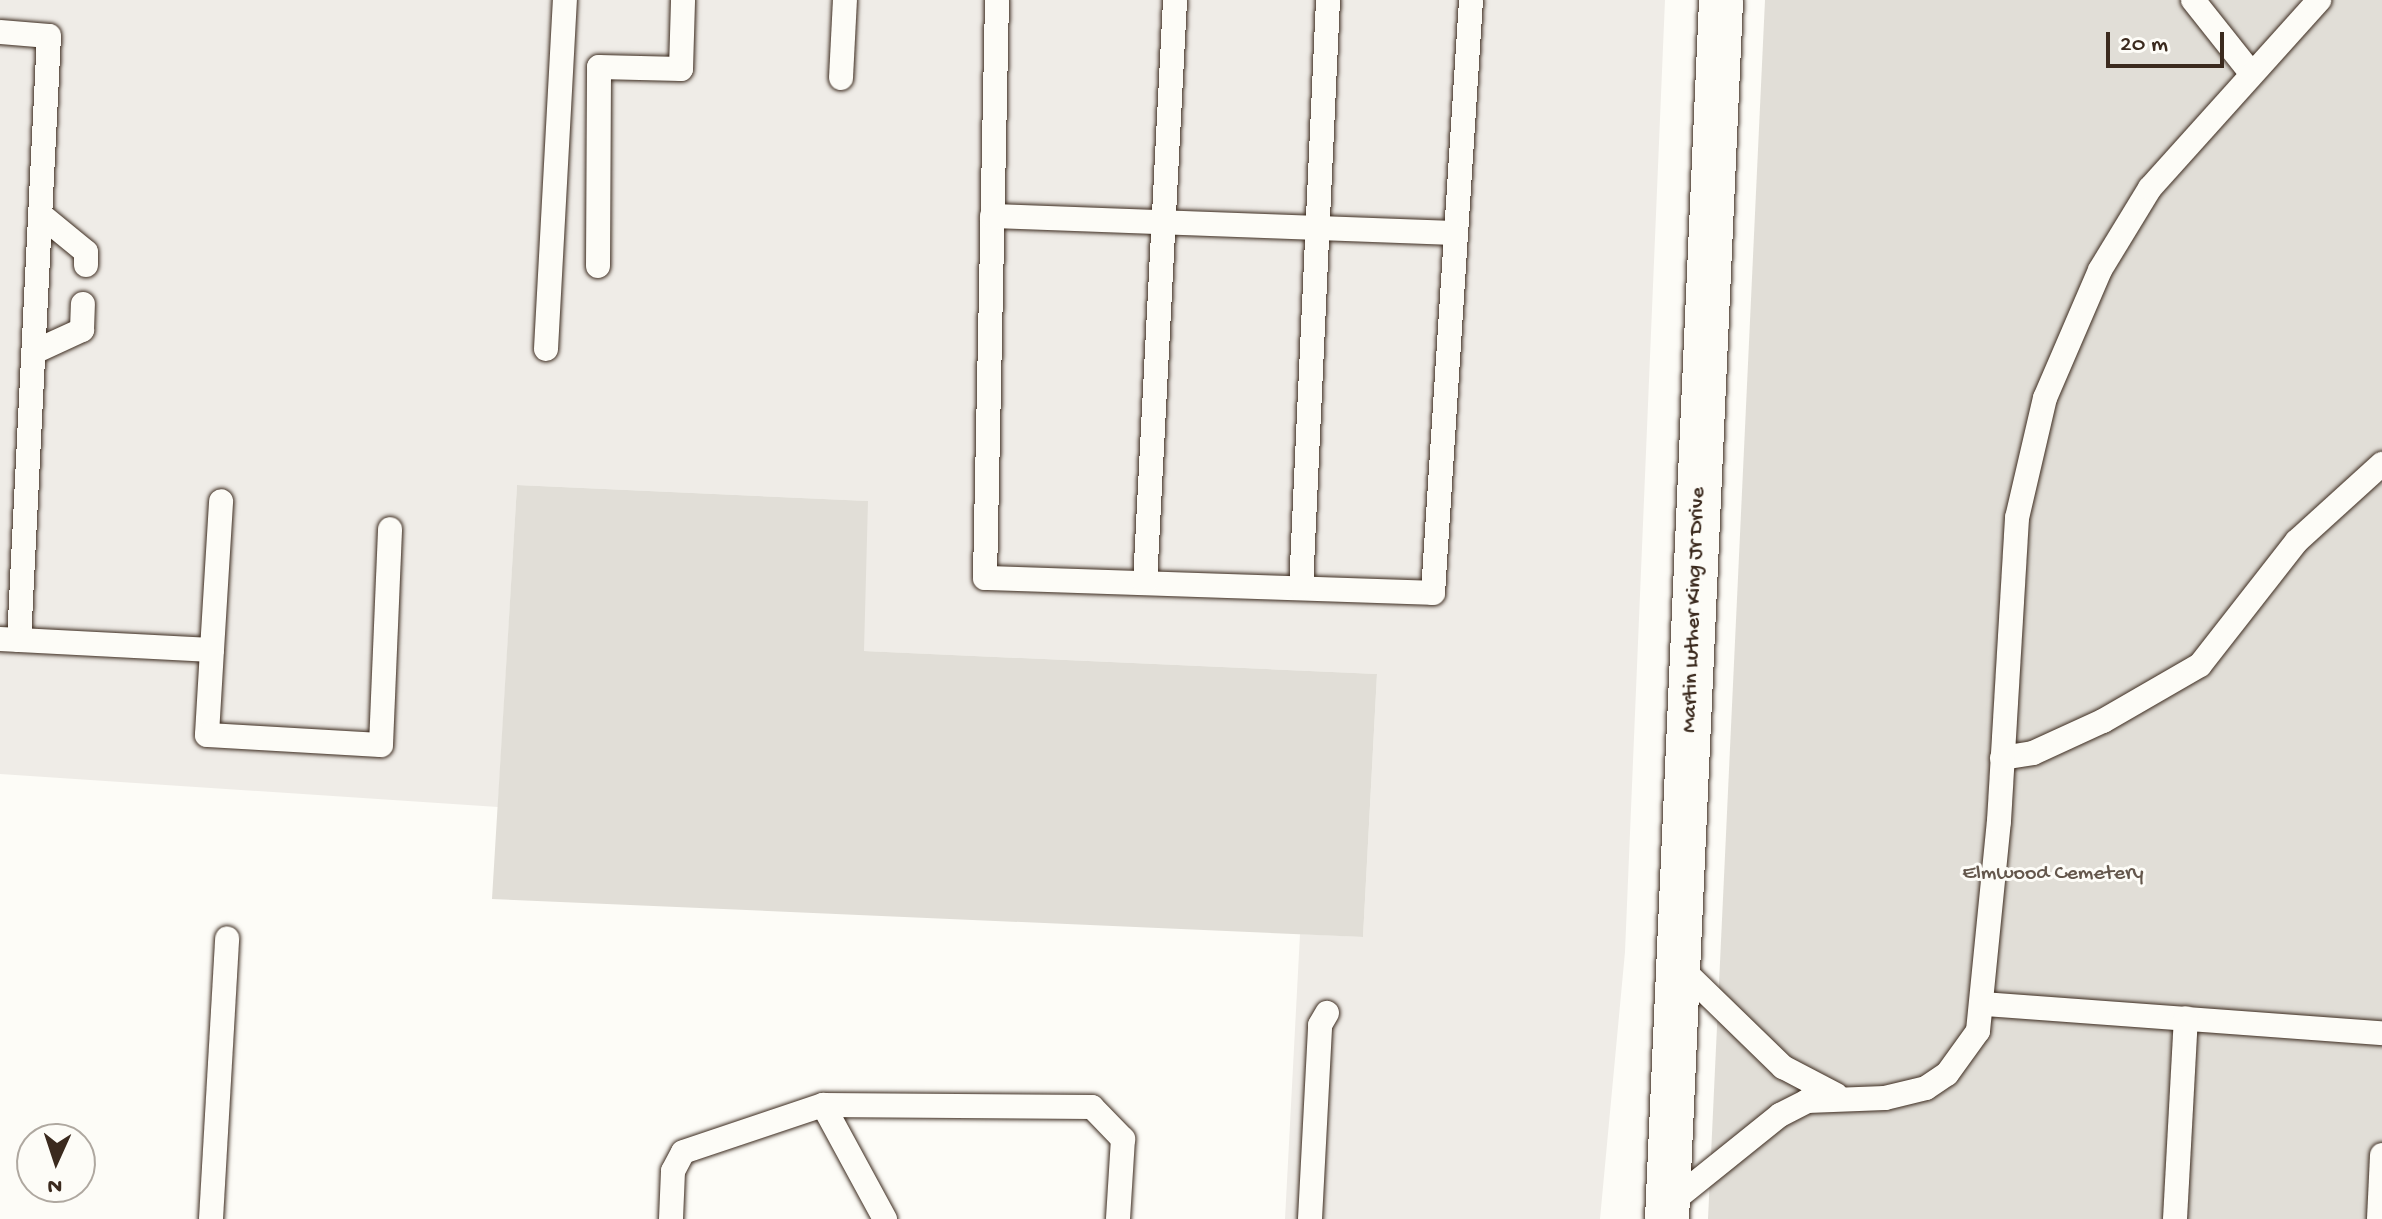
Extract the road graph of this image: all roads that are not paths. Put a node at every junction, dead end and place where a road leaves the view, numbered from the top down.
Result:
1 (565, 0) edge
2 (683, 0) edge
3 (845, 0) edge
4 (997, 0) edge
5 (1175, 0) edge
6 (1328, 0) edge
7 (1471, 0) edge
8 (1721, 0) edge
9 (2193, 0) edge
10 (2319, 0) edge
11 (0, 32) edge
12 (2251, 73) junction
13 (841, 78) dead end
14 (41, 215) junction
15 (992, 216) junction
16 (1164, 221) junction
17 (1318, 227) junction
18 (1456, 233) junction
19 (86, 265) dead end
20 (598, 266) dead end
21 (83, 304) dead end
22 (546, 349) dead end
23 (34, 352) junction
24 (2382, 464) edge
25 (221, 501) dead end
26 (390, 529) dead end
27 (1145, 583) junction
28 (1301, 588) junction
29 (10, 640) edge
30 (212, 650) junction
31 (2002, 758) junction
32 (227, 938) dead end
33 (1680, 967) junction
34 (1984, 1004) junction
35 (1327, 1013) dead end
36 (2186, 1018) junction
37 (2382, 1033) edge
38 (1838, 1096) junction
39 (823, 1105) junction
40 (2382, 1155) edge
41 (1668, 1212) edge
42 (211, 1219) edge
43 (671, 1219) edge
44 (885, 1219) edge
45 (1118, 1219) edge
46 (1310, 1219) edge
47 (2175, 1219) edge
48 (2379, 1219) edge

1 - 22 lane
2 - 20 lane
3 - 13 lane
4 - 15 lane
5 - 16 lane
6 - 17 lane
7 - 18 lane
8 - 33 main road, Martin Luther King Jr Drive
9 - 12 lane
10 - 12 lane
11 - 14 lane
12 - 31 lane
14 - 19 lane
14 - 23 lane
15 - 16 lane
15 - 27 lane
16 - 17 lane
16 - 27 lane
17 - 18 lane
17 - 28 lane
18 - 28 lane
21 - 23 lane
23 - 29 lane
24 - 31 lane
25 - 30 lane
26 - 30 lane
27 - 28 lane
29 - 30 lane
31 - 34 lane
32 - 42 lane
33 - 38 lane
33 - 41 main road, Martin Luther King Jr Drive
34 - 36 lane
34 - 38 lane
35 - 46 lane
36 - 37 lane
36 - 47 lane
38 - 41 lane
39 - 43 lane
39 - 44 lane
39 - 45 lane
40 - 48 lane

